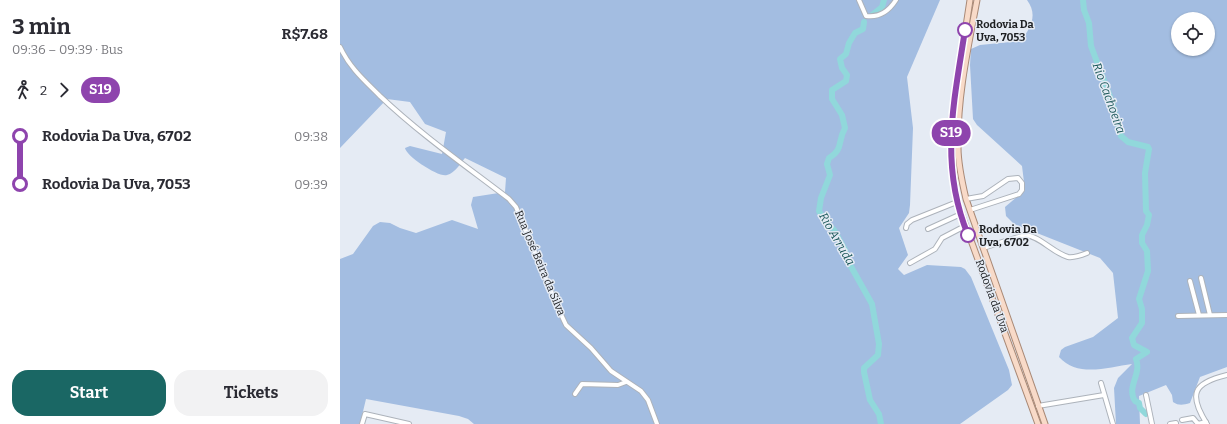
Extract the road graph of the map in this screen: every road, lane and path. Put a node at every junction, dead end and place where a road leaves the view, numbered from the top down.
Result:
1 (859, 0) edge
2 (896, 0) edge
3 (970, 0) edge
4 (977, 0) edge
5 (340, 47) edge
6 (966, 199) junction
7 (957, 202) junction
8 (970, 210) junction
9 (961, 214) junction
10 (965, 226) junction
11 (906, 228) dead end
12 (928, 229) dead end
13 (983, 248) junction
14 (1087, 254) dead end
15 (910, 263) dead end
16 (1201, 278) dead end
17 (1190, 281) dead end
18 (1199, 315) junction
19 (1210, 315) junction
20 (1227, 315) edge
21 (1178, 316) dead end
22 (1227, 375) edge
23 (626, 382) junction
24 (1102, 383) dead end
25 (575, 394) dead end
26 (1104, 395) junction
27 (1146, 395) dead end
28 (1038, 406) junction
29 (1182, 420) dead end
30 (392, 422) edge
31 (1176, 423) dead end
32 (1206, 423) edge
33 (362, 424) edge
34 (409, 424) edge
35 (657, 424) edge
36 (1038, 424) edge
37 (1045, 424) edge
38 (1113, 424) edge
39 (1152, 424) edge
40 (1170, 424) edge

1 - 2 street
3 - 7 main road, Rodovia da Uva
4 - 6 main road, Rodovia da Uva
5 - 23 street, Rua José Beira da Silva
6 - 8 main road, Rodovia da Uva
6 - 8 street
7 - 9 main road, Rodovia da Uva
7 - 11 street
8 - 13 main road, Rodovia da Uva
9 - 10 main road, Rodovia da Uva
9 - 12 street
10 - 15 street
10 - 36 main road, Rodovia da Uva
13 - 14 street
13 - 28 main road, Rodovia da Uva
16 - 19 street
17 - 18 street
18 - 19 street
18 - 21 street
19 - 20 street
22 - 32 street
23 - 25 street
23 - 35 street, Rua José Beira da Silva
24 - 26 street
26 - 28 street
26 - 38 street
27 - 39 street
28 - 37 main road, Rodovia da Uva
29 - 32 street
30 - 33 street
30 - 34 street
31 - 40 street

